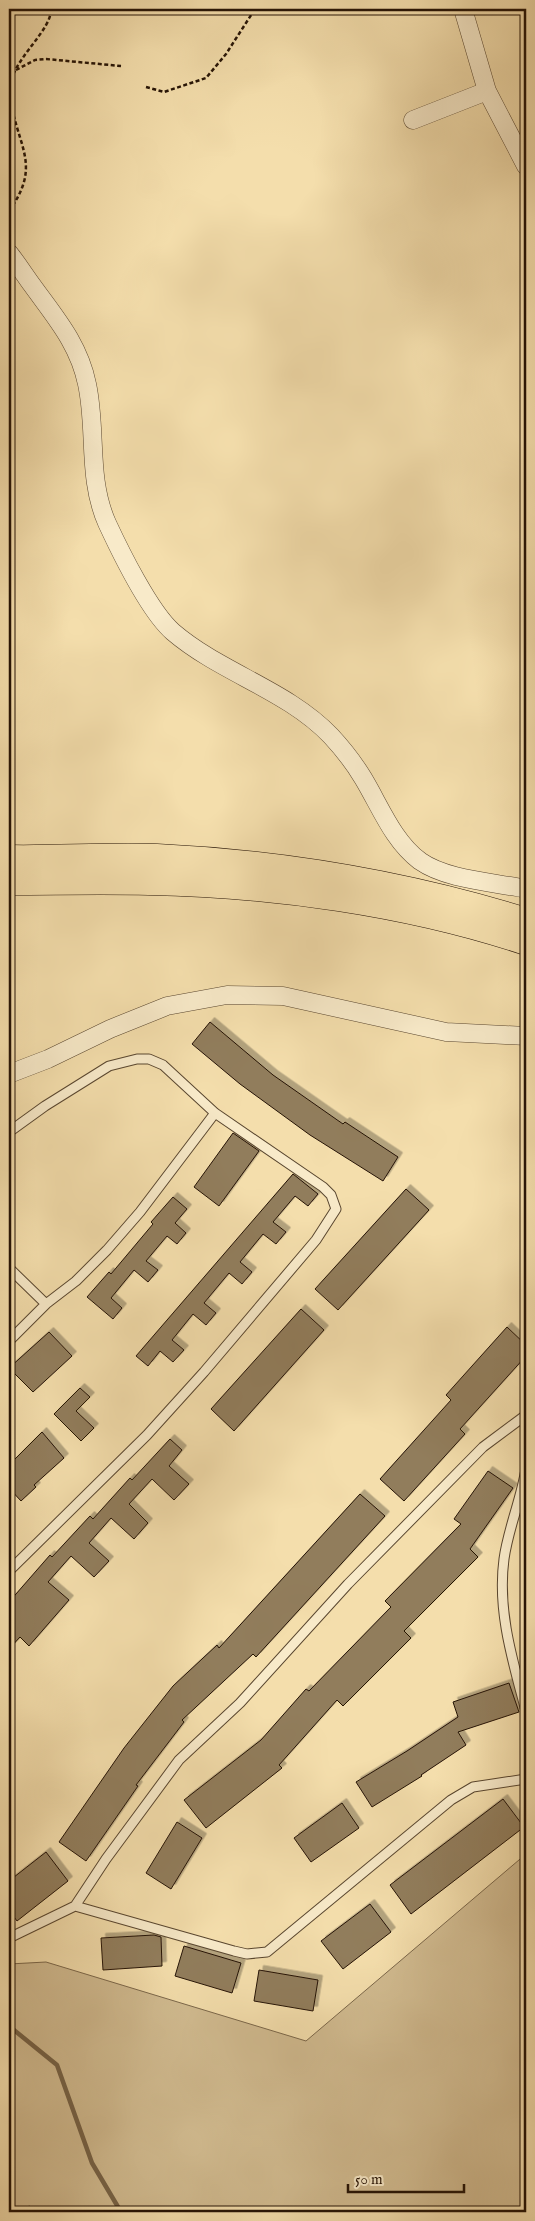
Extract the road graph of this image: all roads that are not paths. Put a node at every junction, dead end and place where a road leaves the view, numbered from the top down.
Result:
1 (463, 9) edge
2 (487, 91) junction
3 (412, 120) dead end
4 (526, 166) edge
5 (9, 253) edge
6 (9, 859) edge
7 (9, 881) edge
8 (526, 889) edge
9 (526, 922) edge
10 (526, 942) edge
11 (526, 1036) edge
12 (9, 1074) edge
13 (215, 1113) junction
14 (9, 1132) edge
15 (9, 1268) edge
16 (46, 1304) junction
17 (9, 1341) edge
18 (526, 1415) edge
19 (526, 1469) edge
20 (9, 1571) edge
21 (526, 1711) edge
22 (526, 1779) edge
23 (75, 1906) junction
24 (9, 1938) edge

1 - 2 street
2 - 3 street
2 - 4 street
5 - 8 street
6 - 9 highway
7 - 10 highway
11 - 12 street
13 - 14 lane
13 - 16 lane
13 - 20 lane
15 - 16 lane
16 - 17 lane
18 - 23 lane
19 - 21 lane
22 - 23 lane
23 - 24 lane

